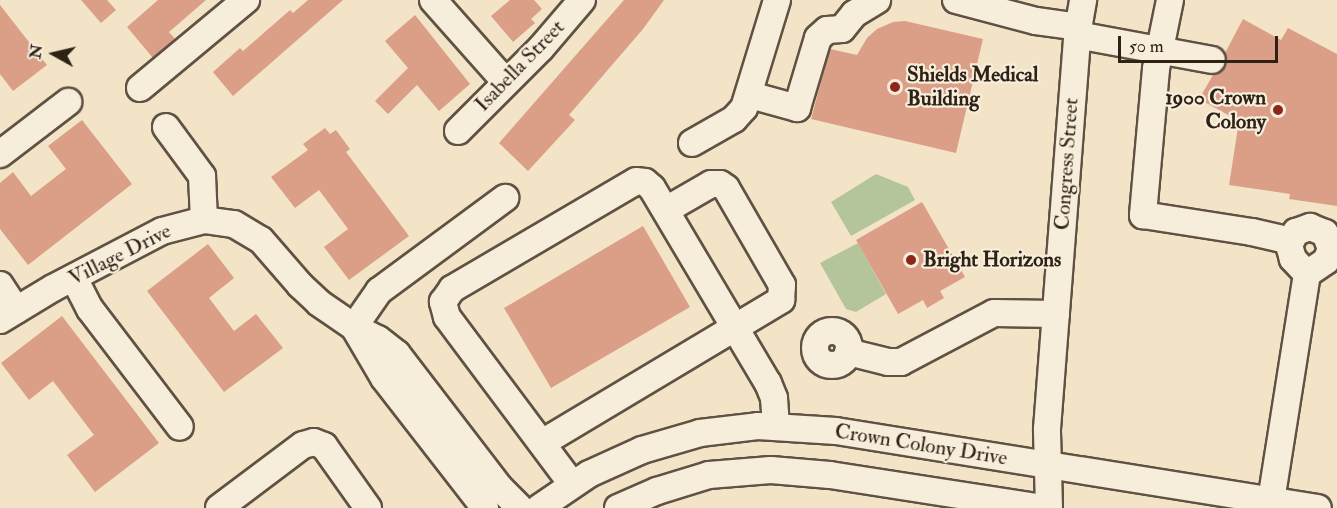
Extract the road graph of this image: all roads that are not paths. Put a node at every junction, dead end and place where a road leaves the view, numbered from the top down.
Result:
1 (246, 0) edge
2 (433, 0) edge
3 (582, 0) edge
4 (777, 0) edge
5 (877, 0) edge
6 (956, 0) edge
7 (1083, 0) edge
8 (1170, 0) edge
9 (1007, 6) edge
10 (1078, 31) junction
11 (1160, 50) junction
12 (1212, 60) dead end
13 (505, 81) junction
14 (140, 88) dead end
15 (750, 95) junction
16 (68, 102) dead end
17 (166, 127) dead end
18 (458, 131) dead end
19 (692, 143) dead end
20 (0, 154) edge
21 (505, 198) dead end
22 (666, 210) junction
23 (204, 220) junction
24 (1290, 241) junction
25 (1334, 249) edge
26 (1306, 274) junction
27 (74, 278) junction
28 (0, 285) edge
29 (1056, 314) junction
30 (8, 315) edge
31 (354, 327) junction
32 (736, 329) junction
33 (848, 352) dead end
34 (180, 427) dead end
35 (776, 427) junction
36 (542, 442) junction
37 (1047, 465) junction
38 (572, 484) junction
39 (1271, 501) junction
40 (219, 508) edge
41 (368, 508) edge
42 (485, 508) edge
43 (520, 508) edge
44 (539, 508) edge
45 (618, 508) edge
46 (1043, 508) edge
47 (1049, 508) edge
48 (1318, 508) edge

1 - 14 street
2 - 13 street
3 - 13 street, Isabella Street
4 - 15 street
5 - 15 street
6 - 9 street
7 - 10 street, Congress Street
8 - 11 street
9 - 10 street
10 - 11 street
10 - 29 street, Congress Street
11 - 12 street
11 - 24 street
13 - 18 street, Isabella Street
15 - 19 street
16 - 20 street
17 - 23 street
21 - 31 street
22 - 32 street
22 - 32 street
22 - 36 street
23 - 27 street, Village Drive
23 - 31 street, Village Drive
24 - 25 street
24 - 26 street
25 - 26 street
26 - 39 street
27 - 30 street, Village Drive
27 - 34 street
28 - 30 street
29 - 33 street
29 - 37 street, Congress Street
31 - 42 street, Village Drive
31 - 43 street, Village Drive
32 - 35 street
32 - 36 street
35 - 37 street, Crown Colony Drive
35 - 38 street, Crown Colony Drive
36 - 38 street
37 - 39 street, Crown Colony Drive
37 - 47 street, Congress Street
38 - 44 street, Crown Colony Drive
39 - 48 street, Crown Colony Drive
40 - 41 street
45 - 46 street, Crown Colony Drive

